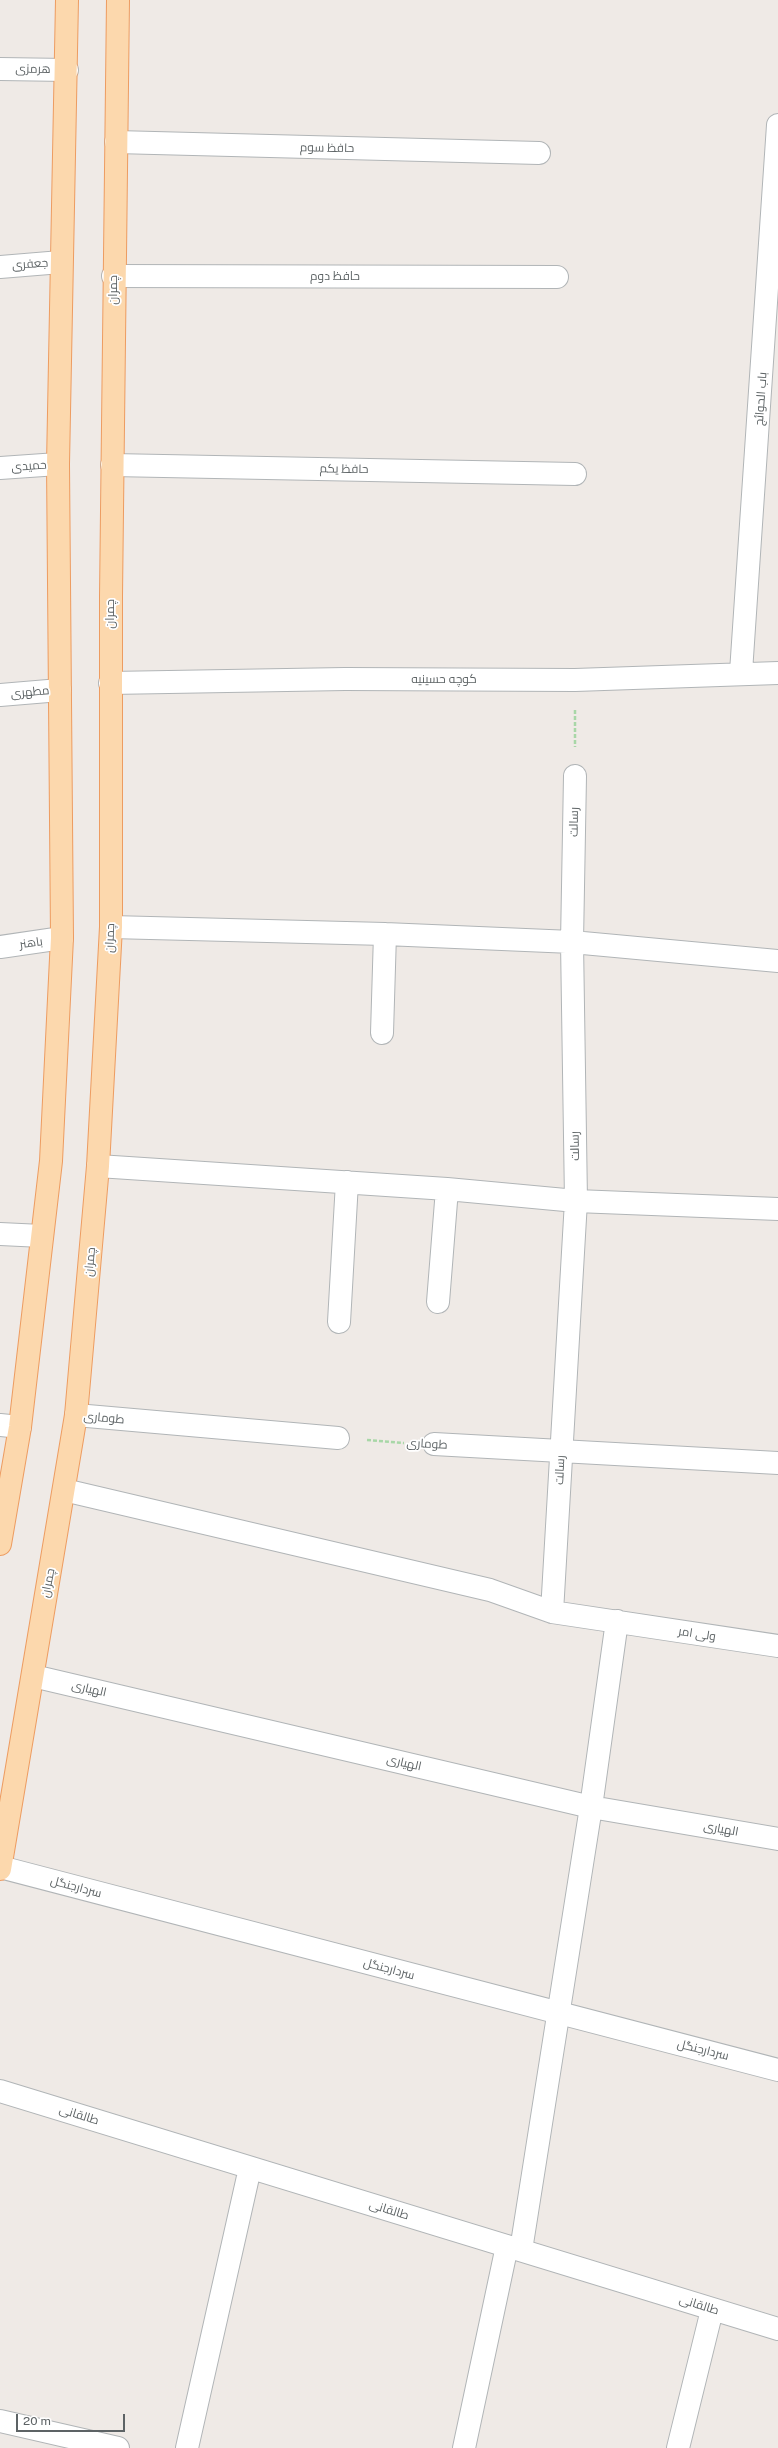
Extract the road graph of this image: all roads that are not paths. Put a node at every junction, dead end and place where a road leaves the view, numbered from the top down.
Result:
1 (67, 0) edge
2 (118, 0) edge
3 (0, 69) edge
4 (66, 70) junction
5 (778, 125) edge
6 (116, 142) junction
7 (539, 153) dead end
8 (61, 262) junction
9 (0, 267) edge
10 (113, 276) junction
11 (557, 277) dead end
12 (58, 464) junction
13 (112, 465) junction
14 (0, 468) edge
15 (575, 474) dead end
16 (741, 672) junction
17 (778, 673) edge
18 (110, 683) junction
19 (60, 690) junction
20 (0, 695) edge
21 (575, 776) road end
22 (111, 927) junction
23 (385, 934) junction
24 (62, 938) junction
25 (572, 942) junction
26 (0, 947) edge
27 (778, 961) edge
28 (382, 1033) dead end
29 (98, 1166) junction
30 (347, 1182) junction
31 (447, 1189) junction
32 (576, 1201) junction
33 (778, 1209) edge
34 (0, 1234) edge
35 (42, 1236) junction
36 (438, 1302) dead end
37 (339, 1322) dead end
38 (76, 1415) junction
39 (10, 1426) edge
40 (338, 1438) road end
41 (434, 1444) road end
42 (561, 1451) junction
43 (778, 1463) edge
44 (64, 1490) junction
45 (0, 1544) edge
46 (552, 1612) junction
47 (617, 1621) junction
48 (778, 1646) edge
49 (33, 1676) junction
50 (591, 1807) junction
51 (778, 1839) edge
52 (0, 1868) edge
53 (558, 2014) junction
54 (778, 2070) edge
55 (0, 2091) edge
56 (250, 2168) junction
57 (514, 2248) junction
58 (712, 2310) junction
59 (778, 2329) edge
60 (0, 2421) edge
61 (118, 2448) edge
62 (187, 2448) edge
63 (464, 2448) edge
64 (678, 2448) edge

1 - 4 main road
2 - 6 main road, چمران
3 - 4 street, هرمزی
4 - 8 main road
5 - 16 street, باب الحوائج
6 - 7 street, حافظ سوم
6 - 10 main road, چمران
8 - 9 street, جعفری
8 - 12 main road
10 - 11 street, حافظ دوم
10 - 13 main road, چمران
12 - 14 street, حمیدی
12 - 19 main road
13 - 15 street, حافظ یکم
13 - 18 main road, چمران
16 - 17 street, کوچه حسینیه
16 - 18 street, کوچه حسینیه
18 - 22 main road, چمران
19 - 20 street, مطهری
19 - 24 main road
21 - 25 street, رسالت
22 - 23 street
22 - 29 main road, چمران
23 - 25 street
23 - 28 street
24 - 26 street, باهنر
24 - 35 main road
25 - 27 street
25 - 32 street, رسالت
29 - 30 street
29 - 38 main road, چمران
30 - 31 street
30 - 37 street
31 - 32 street
31 - 36 street
32 - 33 street
32 - 42 street, رسالت
34 - 35 street
35 - 39 main road
38 - 40 street, طوماری
38 - 44 main road, چمران
39 - 45 main road
41 - 42 street, طوماری
42 - 43 street, طوماری
42 - 46 street, رسالت
44 - 46 street, ولی امر
44 - 49 main road, چمران
46 - 47 street, ولی امر
47 - 48 street, ولی امر
47 - 50 street
49 - 50 street, الهیاری
49 - 52 main road, چمران
50 - 51 street, الهیاری
50 - 53 street
52 - 53 street, سردارجنگل
53 - 54 street, سردارجنگل
53 - 57 street
55 - 56 street, طالقانی
56 - 57 street, طالقانی
56 - 62 street
57 - 58 street, طالقانی
57 - 63 street
58 - 59 street, طالقانی
58 - 64 street
60 - 61 street

